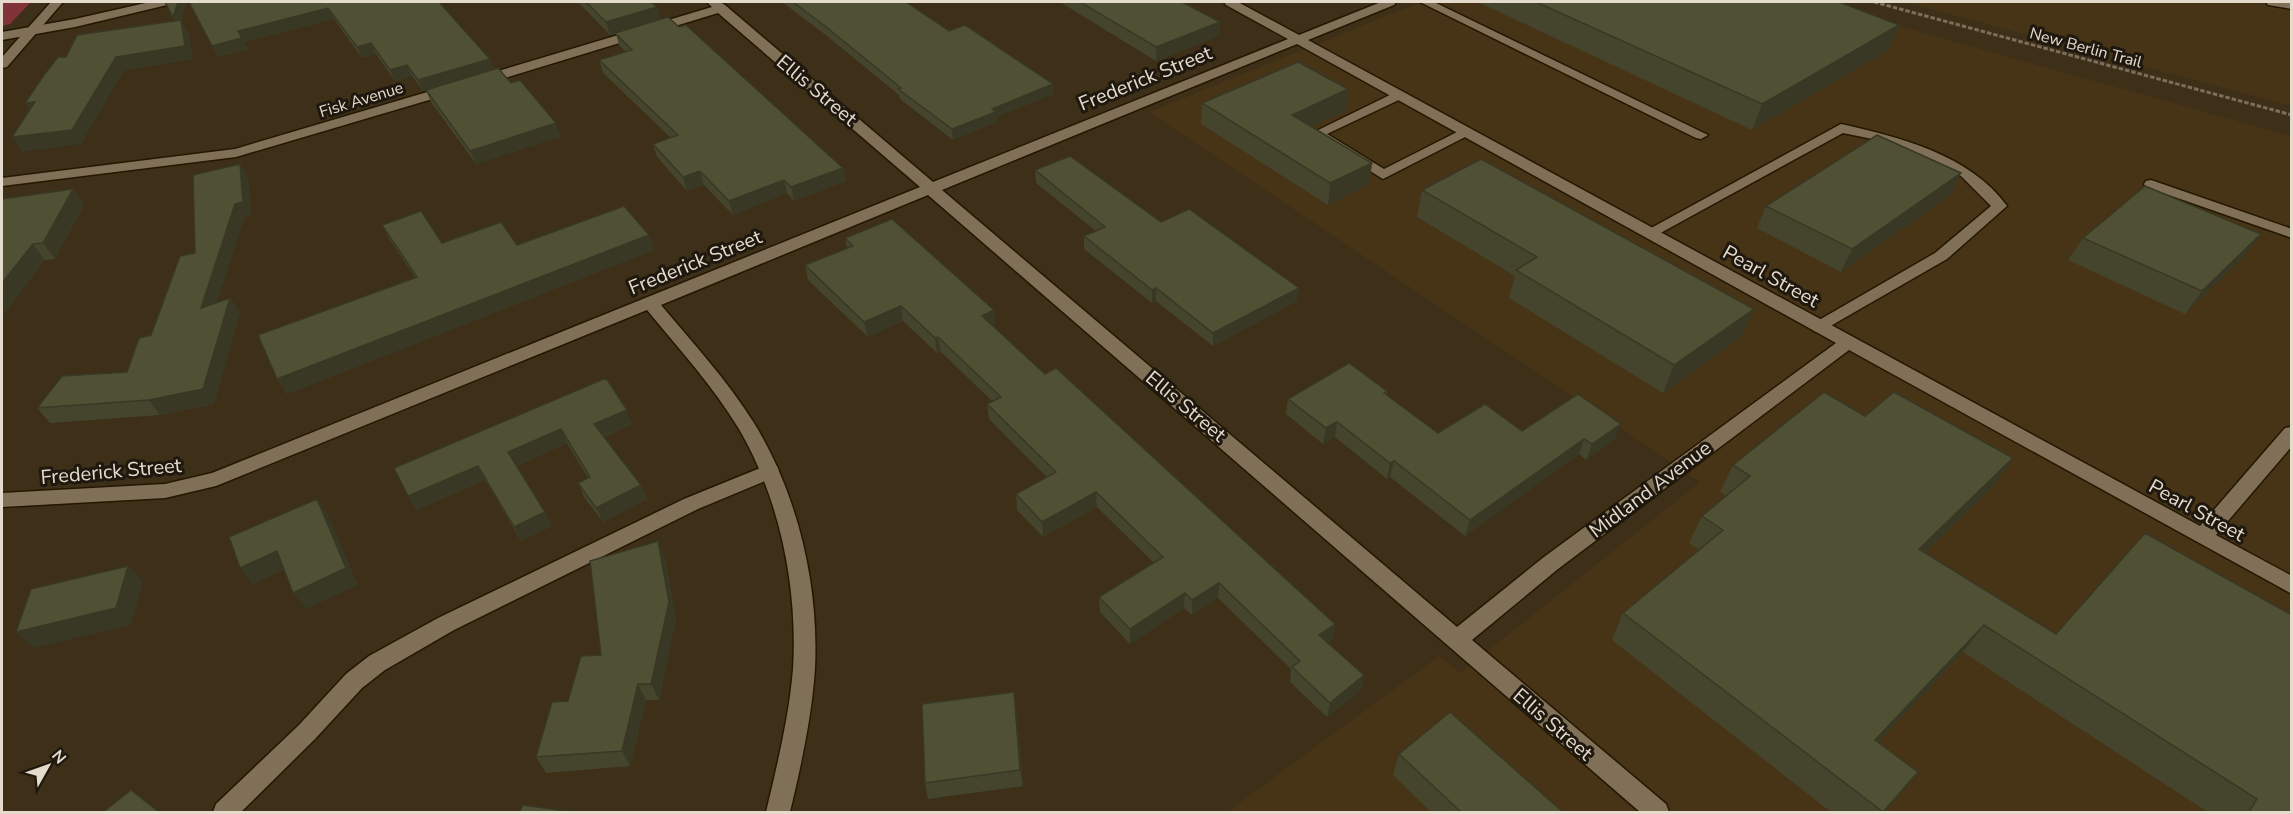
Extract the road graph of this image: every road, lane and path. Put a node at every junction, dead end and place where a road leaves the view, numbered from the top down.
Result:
1 (57, 2) edge
2 (163, 2) edge
3 (1230, 2) edge
4 (1390, 2) edge
5 (1426, 2) edge
6 (1874, 2) edge
7 (2272, 2) edge
8 (717, 5) edge
9 (2292, 6) edge
10 (31, 31) junction
11 (2, 36) edge
12 (1298, 39) junction
13 (2, 64) edge
14 (1398, 95) junction
15 (2292, 115) edge
16 (1467, 133) junction
17 (1701, 135) dead end
18 (2, 182) edge
19 (2151, 184) dead end
20 (932, 188) junction
21 (1650, 233) junction
22 (2292, 234) edge
23 (650, 303) junction
24 (1821, 327) junction
25 (1848, 342) junction
26 (2292, 433) edge
27 (770, 471) junction
28 (2, 500) edge
29 (2202, 537) junction
30 (2292, 586) edge
31 (1456, 640) junction
32 (225, 813) edge
33 (778, 813) edge
34 (1657, 813) edge

1 - 10 street
2 - 10 street
3 - 12 street, Pearl Street
4 - 12 street, Frederick Street
5 - 17 street
6 - 15 path, New Berlin Trail
7 - 9 street
8 - 18 street, Fisk Avenue
8 - 20 street, Ellis Street
10 - 11 street
10 - 13 street
12 - 14 street, Pearl Street
12 - 20 street, Frederick Street
14 - 16 street, Pearl Street
14 - 16 street
16 - 21 street, Pearl Street
19 - 22 street
20 - 23 street, Frederick Street
20 - 31 street, Ellis Street
21 - 24 street, Pearl Street
21 - 24 street
23 - 27 street
23 - 28 street, Frederick Street
24 - 25 street, Pearl Street
25 - 29 street, Pearl Street
25 - 31 street, Midland Avenue
26 - 29 street
27 - 32 street
27 - 33 street
29 - 30 street, Pearl Street
31 - 34 street, Ellis Street

